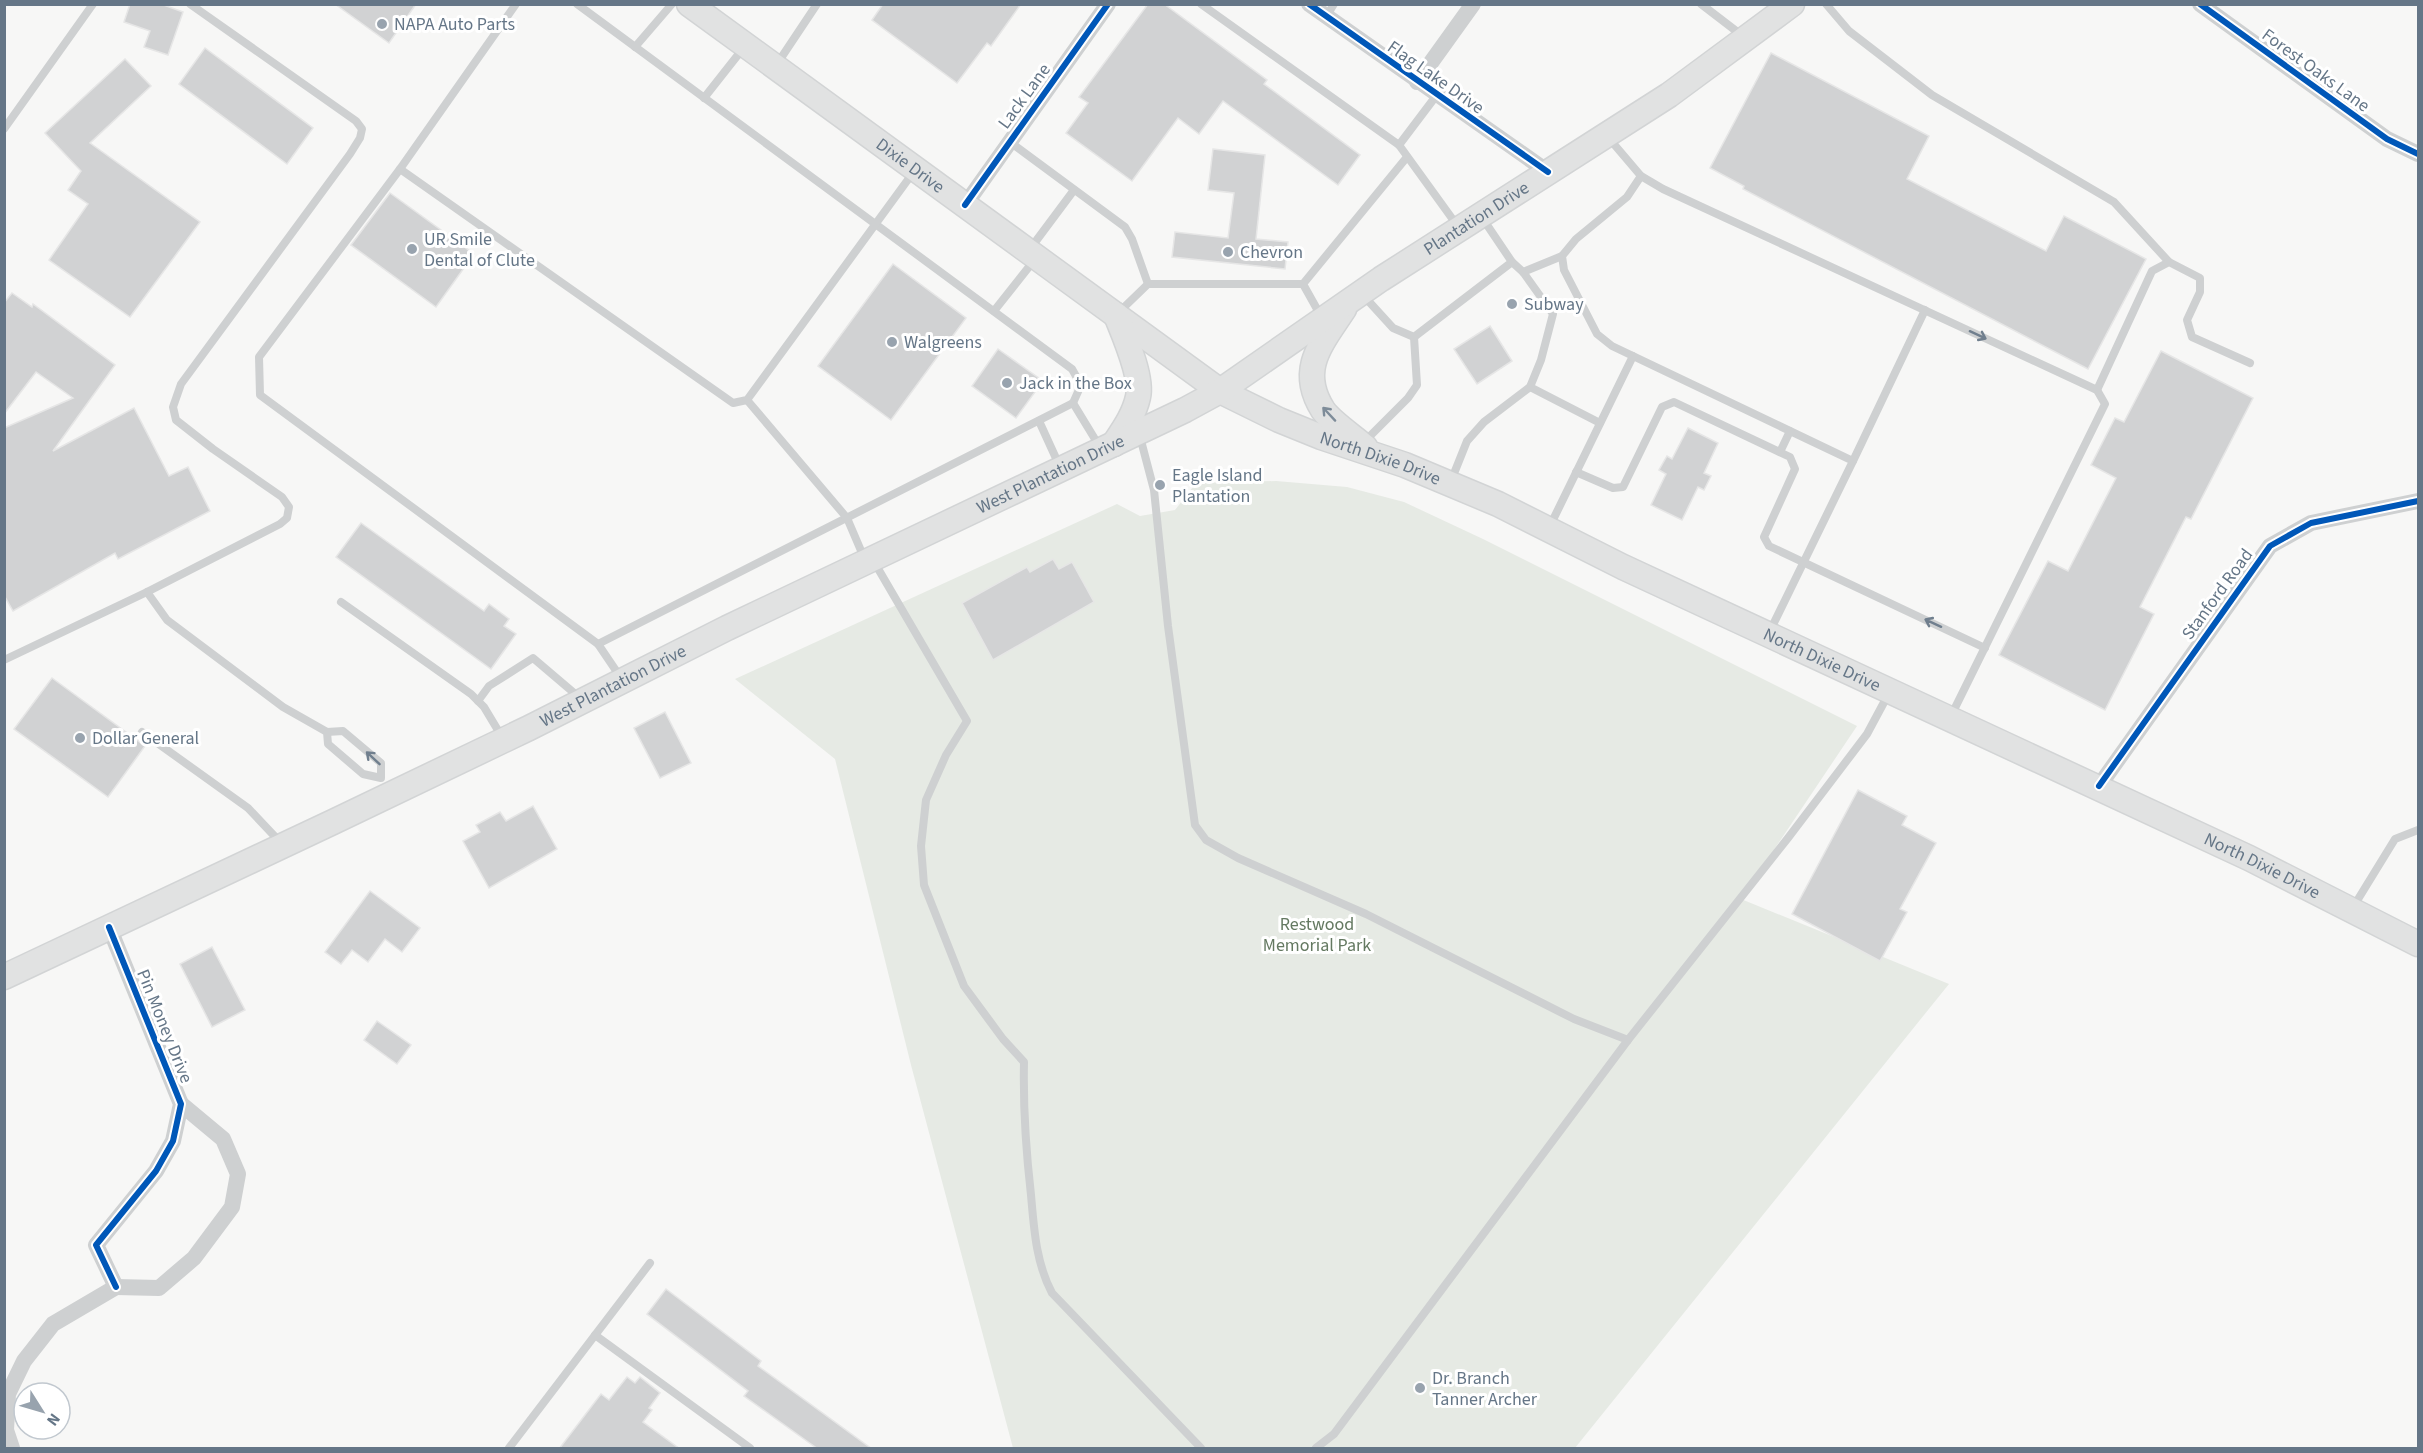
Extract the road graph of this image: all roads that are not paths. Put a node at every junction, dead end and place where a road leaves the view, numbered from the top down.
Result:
1 (93, 4) edge
2 (190, 4) edge
3 (516, 4) edge
4 (577, 4) edge
5 (672, 4) edge
6 (688, 4) edge
7 (817, 4) edge
8 (1108, 4) edge
9 (1202, 4) edge
10 (1309, 4) edge
11 (1473, 4) edge
12 (1701, 4) edge
13 (1792, 4) edge
14 (1826, 4) edge
15 (2200, 4) edge
16 (1330, 11) edge
17 (1746, 38) junction
18 (746, 46) junction
19 (635, 47) junction
20 (775, 67) junction
21 (1417, 82) junction
22 (1436, 96) junction
23 (704, 98) junction
24 (4, 129) edge
25 (1606, 135) junction
26 (1010, 142) junction
27 (1399, 145) junction
28 (2418, 154) edge
29 (1407, 157) junction
30 (400, 169) junction
31 (916, 170) junction
32 (1548, 172) junction
33 (1641, 176) junction
34 (1074, 190) junction
35 (965, 205) junction
36 (1480, 216) junction
37 (875, 224) junction
38 (1460, 229) junction
39 (1032, 254) junction
40 (1562, 256) junction
41 (1512, 262) junction
42 (2169, 262) junction
43 (1523, 272) junction
44 (1148, 284) junction
45 (1302, 284) junction
46 (1356, 297) junction
47 (1924, 310) junction
48 (994, 311) junction
49 (1116, 315) junction
50 (1323, 319) junction
51 (1414, 337) junction
52 (1633, 356) junction
53 (2250, 363) dead end
54 (1530, 387) junction
55 (2097, 390) junction
56 (1220, 391) junction
57 (747, 400) junction
58 (1073, 404) junction
59 (1039, 421) junction
60 (1600, 423) junction
61 (1790, 431) junction
62 (1138, 433) junction
63 (1107, 448) junction
64 (1367, 448) junction
65 (1780, 452) junction
66 (1854, 461) junction
67 (1062, 470) junction
68 (1576, 472) junction
69 (1450, 484) junction
70 (2418, 501) edge
71 (848, 518) junction
72 (1549, 529) junction
73 (869, 561) junction
74 (1805, 562) junction
75 (147, 592) junction
76 (341, 602) dead end
77 (1768, 634) junction
78 (598, 644) junction
79 (1985, 648) junction
80 (4, 660) edge
81 (623, 681) junction
82 (1891, 690) junction
83 (478, 701) junction
84 (583, 701) junction
85 (1949, 719) junction
86 (142, 732) dead end
87 (327, 732) junction
88 (504, 740) junction
89 (387, 785) junction
90 (2099, 786) junction
91 (2418, 830) edge
92 (283, 845) junction
93 (2351, 909) junction
94 (109, 927) junction
95 (2418, 944) edge
96 (4, 977) edge
97 (1628, 1040) junction
98 (181, 1104) junction
99 (650, 1263) dead end
100 (116, 1287) junction
101 (595, 1335) junction
102 (12, 1449) edge
103 (509, 1449) edge
104 (750, 1449) edge
105 (1201, 1449) edge
106 (1316, 1449) edge

1 - 24 lane
2 - 75 lane
3 - 30 lane
4 - 19 lane
5 - 19 lane
6 - 18 main road, Dixie Drive
7 - 20 lane
8 - 26 street, Lack Lane
9 - 27 lane
10 - 16 street, Flag Lake Drive
11 - 21 street
12 - 17 lane
13 - 17 main road, Plantation Drive
14 - 42 lane
15 - 28 street, Forest Oaks Lane
16 - 21 street, Flag Lake Drive
17 - 25 main road, Plantation Drive
18 - 20 main road, Dixie Drive
18 - 23 lane
19 - 23 lane
20 - 31 main road, Dixie Drive
21 - 22 street, Flag Lake Drive
22 - 27 lane
22 - 32 street, Flag Lake Drive
23 - 37 lane
25 - 32 main road, Plantation Drive
25 - 33 lane
26 - 34 lane
26 - 35 street, Lack Lane
27 - 29 lane
29 - 38 lane
29 - 45 lane
30 - 57 lane
30 - 78 lane
31 - 35 main road, Dixie Drive
31 - 37 lane
32 - 36 main road, Plantation Drive
33 - 40 lane
33 - 47 lane
34 - 39 lane
34 - 44 lane
35 - 39 main road, Dixie Drive
36 - 38 main road, Plantation Drive
36 - 41 lane
37 - 48 lane
37 - 57 lane
38 - 46 main road, Plantation Drive
39 - 48 lane
39 - 49 main road, Dixie Drive
40 - 43 lane
40 - 52 lane
41 - 43 lane
41 - 51 lane
42 - 53 lane
42 - 55 lane
43 - 54 lane
44 - 45 lane
44 - 49 lane
45 - 50 lane
46 - 50 main road, Plantation Drive
46 - 51 lane
64 -> 46 main road
47 -> 55 lane
47 - 66 lane
48 - 58 lane
49 - 56 main road, Dixie Drive
49 - 63 main road
50 - 56 main road, Plantation Drive
51 - 64 lane
52 - 60 lane
52 - 61 lane
54 - 60 lane
54 - 69 lane
55 - 79 lane
56 - 62 main road, West Plantation Drive
56 - 64 main road, North Dixie Drive
57 - 71 lane
58 - 59 lane
58 - 63 lane
59 - 67 lane
59 - 71 lane
60 - 68 lane
61 - 65 lane
61 - 66 lane
62 - 63 main road, West Plantation Drive
62 - 97 lane
63 - 67 main road, West Plantation Drive
64 - 69 main road, North Dixie Drive
65 - 68 lane
65 - 74 lane
66 - 74 lane
67 - 73 main road, West Plantation Drive
68 - 72 lane
69 - 72 main road, North Dixie Drive
70 - 90 street, Stanford Road
71 - 73 lane
71 - 78 lane
72 - 77 main road, North Dixie Drive
73 - 81 main road, West Plantation Drive
73 - 105 lane
74 - 77 lane
79 -> 74 lane
75 - 80 lane
75 - 87 lane
76 - 83 lane
77 - 82 main road, North Dixie Drive
78 - 81 lane
79 - 85 lane
81 - 84 main road, West Plantation Drive
82 - 85 main road, North Dixie Drive
82 - 97 lane
83 - 84 lane
83 - 88 lane
84 - 88 main road, West Plantation Drive
85 - 90 main road, North Dixie Drive
86 - 92 lane
87 - 89 lane
89 -> 87 lane
88 - 89 main road, West Plantation Drive
89 - 92 main road, West Plantation Drive
90 - 93 main road, North Dixie Drive
91 - 93 lane
92 - 94 main road, West Plantation Drive
93 - 95 main road, North Dixie Drive
94 - 96 main road, West Plantation Drive
94 - 98 street, Pin Money Drive
97 - 106 lane
98 - 100 street, Pin Money Drive
98 - 100 street
99 - 101 lane
100 - 102 street
101 - 103 lane
101 - 104 lane

